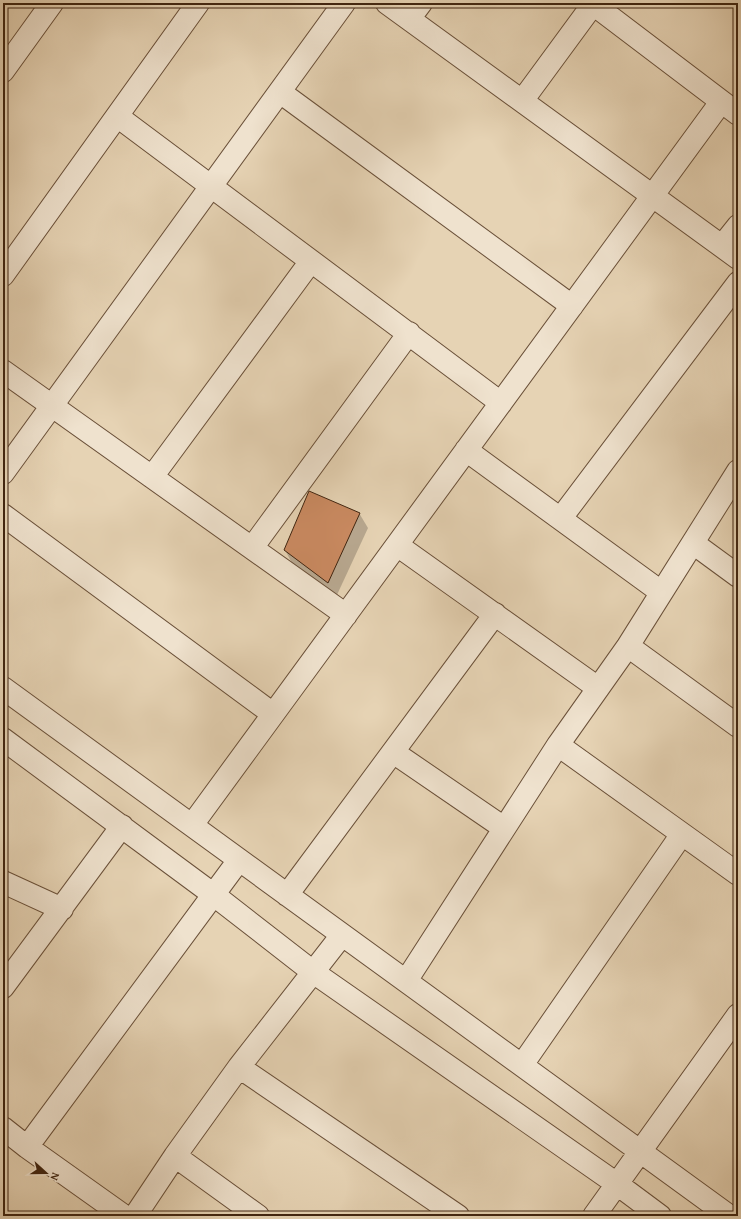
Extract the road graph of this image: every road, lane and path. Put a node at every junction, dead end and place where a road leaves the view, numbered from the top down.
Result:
1 (52, 3) edge
2 (198, 3) edge
3 (344, 3) edge
4 (387, 3) edge
5 (593, 4) edge
6 (415, 11) edge
7 (7, 58) edge
8 (280, 92) junction
9 (522, 101) junction
10 (730, 108) edge
11 (117, 116) junction
12 (211, 186) junction
13 (652, 196) junction
14 (738, 226) edge
15 (730, 252) edge
16 (311, 261) junction
17 (3, 275) edge
18 (738, 283) edge
19 (572, 306) junction
20 (409, 333) junction
21 (3, 371) edge
22 (501, 403) junction
23 (52, 406) junction
24 (466, 450) junction
25 (738, 471) edge
26 (3, 473) edge
27 (152, 477) junction
28 (3, 515) edge
29 (561, 518) junction
30 (693, 543) junction
31 (397, 545) junction
32 (252, 548) junction
33 (738, 576) edge
34 (661, 592) junction
35 (495, 614) junction
36 (346, 615) junction
37 (628, 646) junction
38 (3, 688) edge
39 (598, 688) junction
40 (273, 714) junction
41 (738, 726) edge
42 (3, 739) edge
43 (558, 744) junction
44 (393, 752) junction
45 (192, 825) junction
46 (122, 826) junction
47 (504, 828) junction
48 (682, 834) junction
49 (239, 860) junction
50 (738, 874) edge
51 (3, 882) edge
52 (214, 895) junction
53 (287, 895) junction
54 (62, 909) junction
55 (342, 935) junction
56 (313, 972) junction
57 (406, 981) junction
58 (3, 987) edge
59 (738, 1015) edge
60 (522, 1065) junction
61 (239, 1067) junction
62 (3, 1128) edge
63 (26, 1147) junction
64 (640, 1151) junction
65 (175, 1156) junction
66 (617, 1184) junction
67 (124, 1216) edge
68 (135, 1216) edge
69 (258, 1216) edge
70 (458, 1216) edge
71 (594, 1216) edge
72 (660, 1216) edge
73 (729, 1216) edge

1 - 7 street
2 - 11 street
3 - 8 street
4 - 6 street
5 - 9 street
5 - 10 street
6 - 9 street
8 - 12 street
8 - 19 street
9 - 13 street
10 - 13 street
11 - 12 street
11 - 17 street
12 - 16 street
12 - 23 street
13 - 15 street
13 - 19 street
14 - 15 street
16 - 20 street
16 - 27 street
18 - 29 street
19 - 22 street
20 - 22 street
20 - 32 street
21 - 23 street
22 - 24 street
23 - 26 street
23 - 27 street
24 - 29 street
24 - 31 street
25 - 30 street
27 - 32 street
28 - 40 street
29 - 34 street
30 - 33 street
30 - 34 street
31 - 35 street
31 - 36 street
32 - 36 street
34 - 37 street
35 - 39 street
35 - 44 street
36 - 40 street
37 - 39 street
37 - 41 street
38 - 45 street
39 - 43 street
40 - 45 street
42 - 46 street
43 - 47 street
43 - 48 street
44 - 47 street
44 - 53 street
45 - 49 street
46 - 52 street
46 - 54 street
47 - 57 street
48 - 50 street
48 - 60 street
49 - 52 street
49 - 53 street
51 - 54 street
52 - 56 street
52 - 63 street
53 - 55 street
54 - 58 street
55 - 56 street
55 - 57 street
56 - 61 street
56 - 66 street
57 - 60 street
59 - 64 street
60 - 64 street
61 - 65 street
61 - 70 street
62 - 63 street
63 - 67 street
64 - 66 street
64 - 73 street
65 - 68 street
65 - 69 street
66 - 71 street
66 - 72 street

